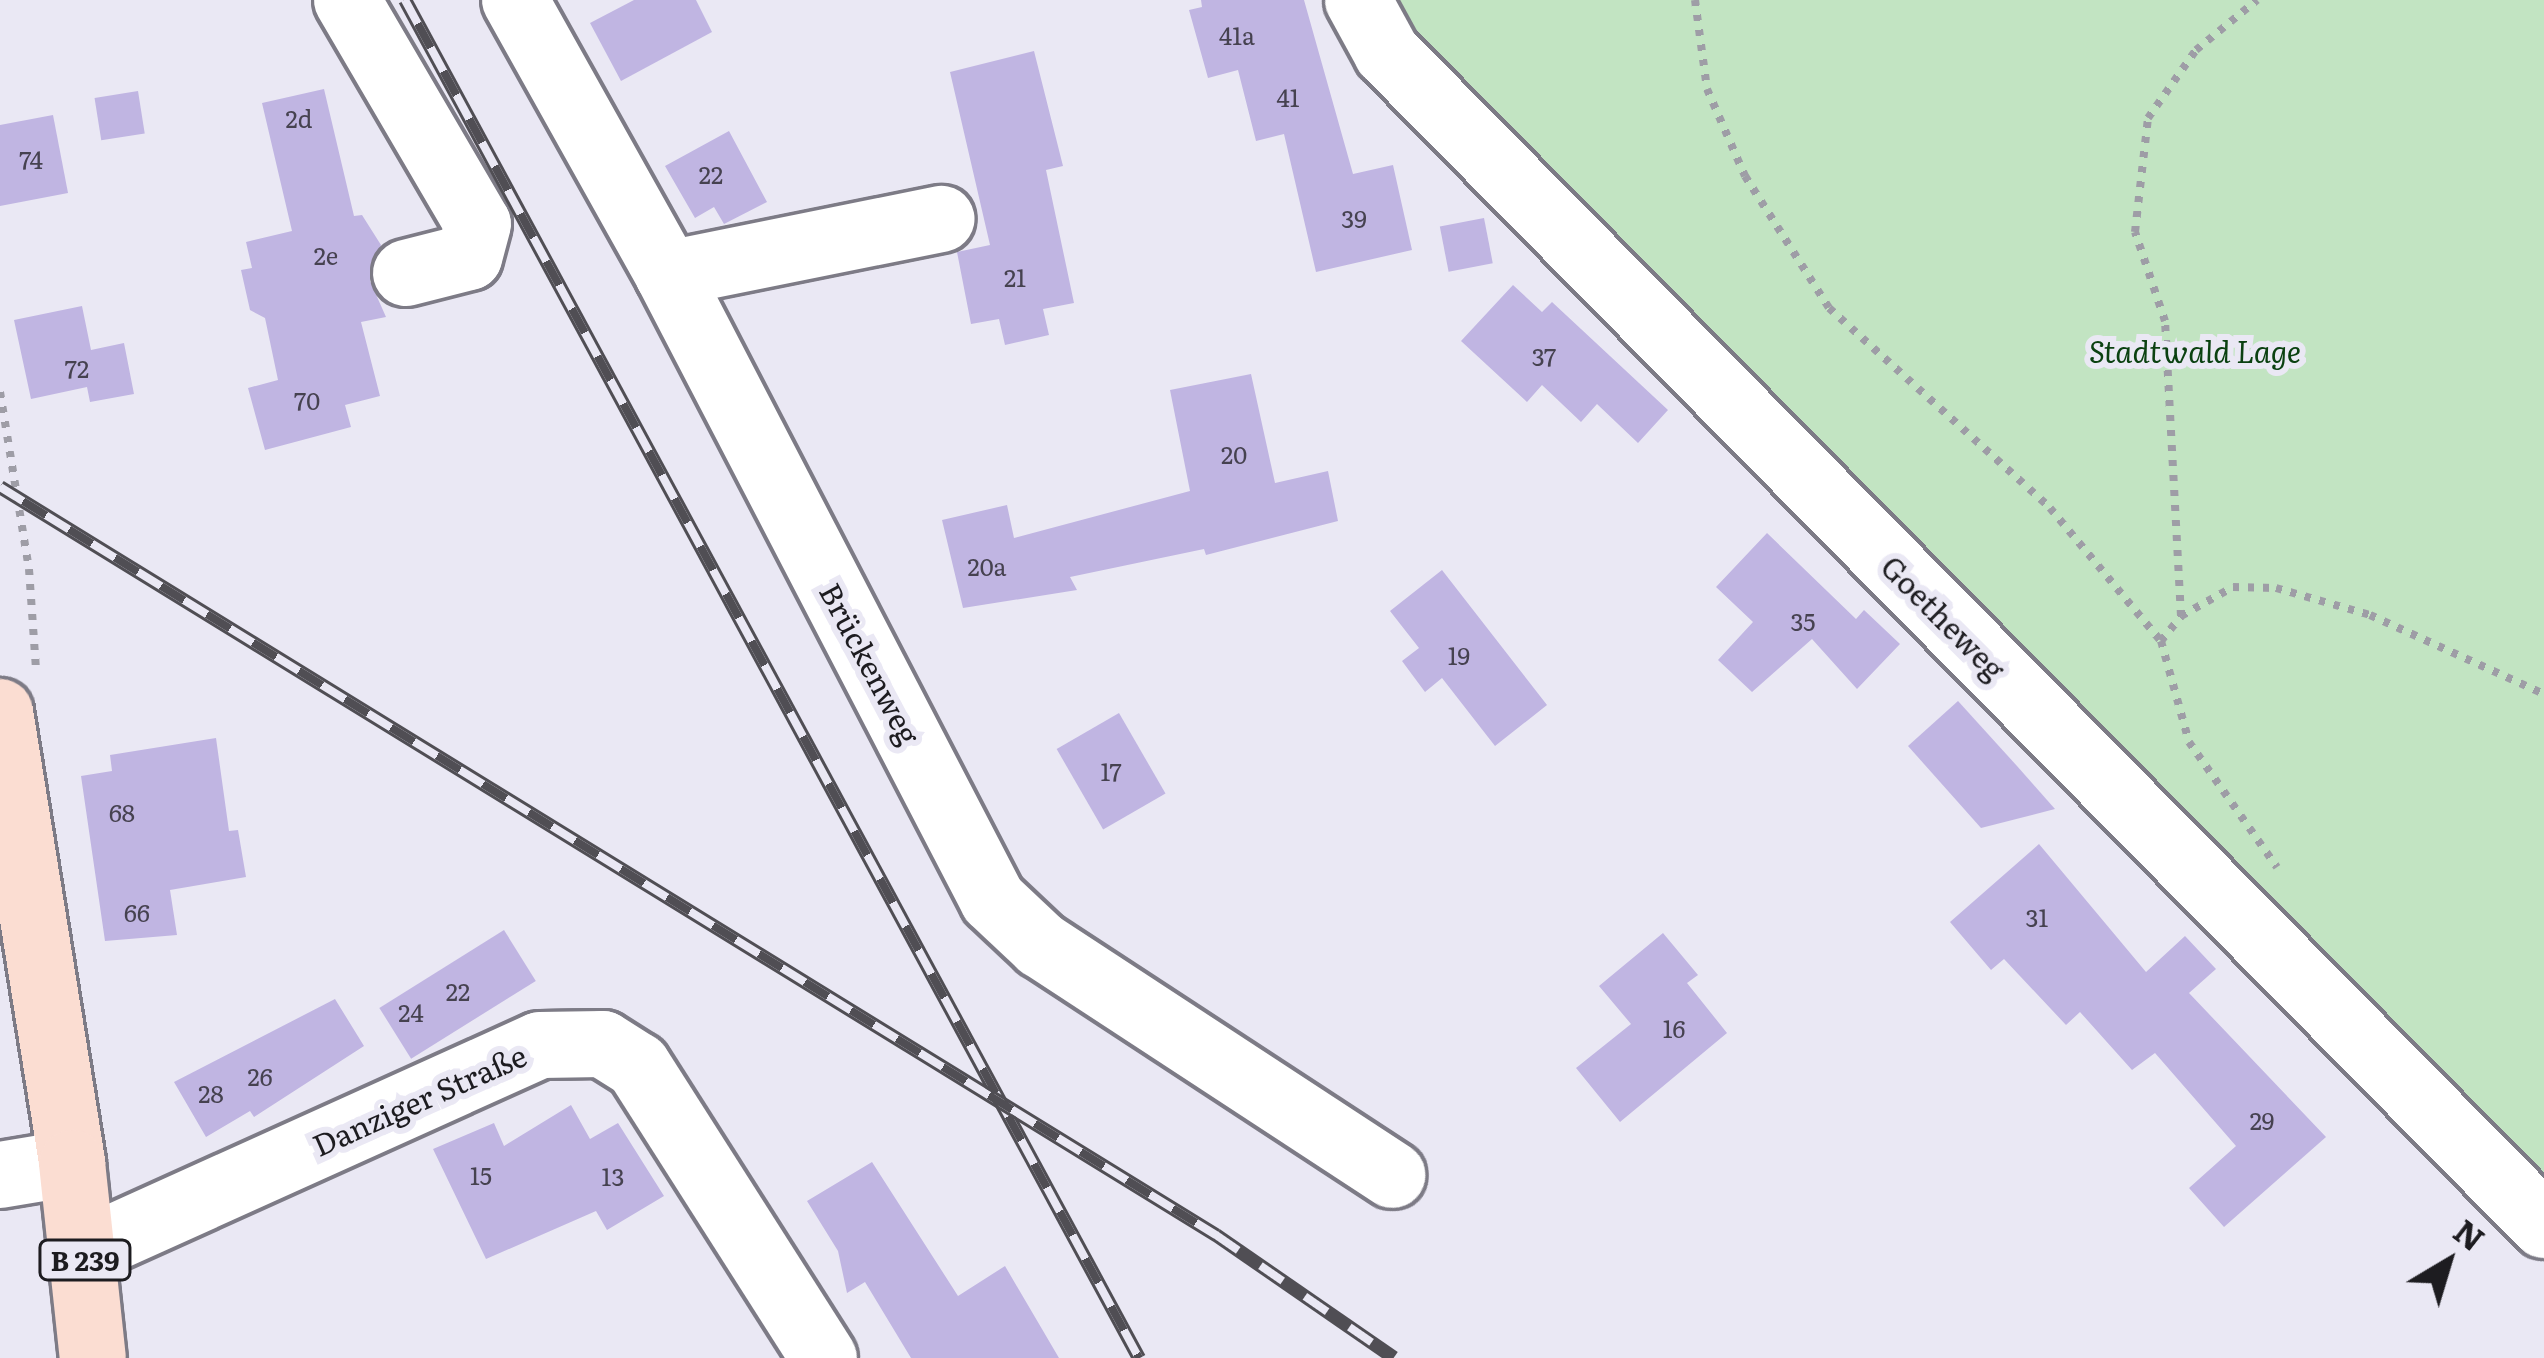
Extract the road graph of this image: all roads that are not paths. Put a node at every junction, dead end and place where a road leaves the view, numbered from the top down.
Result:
1 (347, 0) edge
2 (515, 0) edge
3 (1358, 0) edge
4 (942, 219) dead end
5 (406, 273) dead end
6 (668, 274) junction
7 (0, 712) edge
8 (72, 1163) junction
9 (0, 1175) edge
10 (1394, 1175) dead end
11 (2544, 1225) edge
12 (84, 1251) junction
13 (93, 1358) edge
14 (824, 1358) edge

1 - 5 street
2 - 6 street, Brückenweg
3 - 11 street, Goetheweg
4 - 6 street
6 - 10 street, Brückenweg
7 - 8 main road, B 239
8 - 9 street
8 - 12 main road, B 239
12 - 13 main road, B 239
12 - 14 street, Danziger Straße

